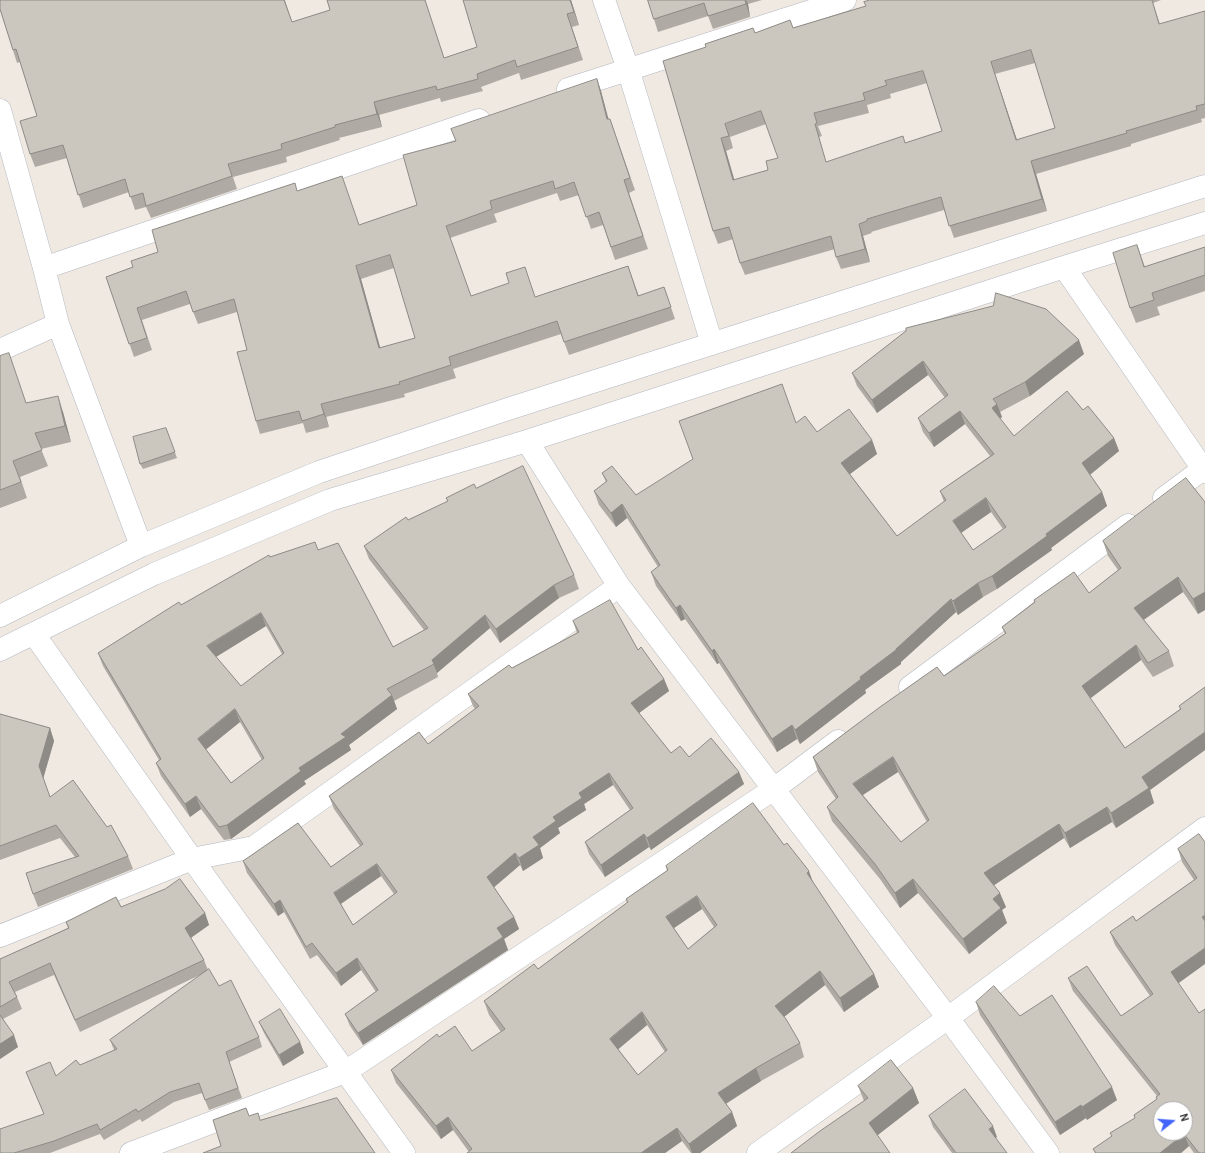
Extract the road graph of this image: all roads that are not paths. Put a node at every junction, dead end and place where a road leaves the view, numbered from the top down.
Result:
1 (604, 0) edge
2 (845, 0) edge
3 (628, 69) junction
4 (553, 94) edge
5 (0, 110) edge
6 (500, 112) edge
7 (1205, 186) edge
8 (1205, 223) edge
9 (1064, 267) junction
10 (44, 268) junction
11 (859, 297) junction
12 (58, 324) junction
13 (870, 330) junction
14 (712, 344) junction
15 (0, 350) edge
16 (527, 441) junction
17 (1204, 470) edge
18 (141, 546) junction
19 (619, 586) junction
20 (0, 616) edge
21 (34, 634) junction
22 (0, 650) edge
23 (896, 698) edge
24 (857, 727) edge
25 (774, 789) junction
26 (1205, 828) edge
27 (192, 859) junction
28 (0, 936) edge
29 (948, 1018) junction
30 (345, 1072) junction
31 (131, 1153) edge
32 (404, 1153) edge
33 (758, 1153) edge
34 (1048, 1153) edge

1 - 3 street
2 - 3 street
3 - 4 street
3 - 14 street
5 - 10 street
6 - 10 street
7 - 11 street
8 - 9 street
9 - 13 street
9 - 17 street
10 - 12 street
11 - 13 street
11 - 14 street
12 - 15 street
12 - 18 street
13 - 16 street
14 - 18 street
16 - 19 street
16 - 21 street
17 - 23 street
18 - 20 street
19 - 25 street
19 - 27 street
21 - 22 street
21 - 27 street
24 - 25 street
25 - 29 street
25 - 30 street
26 - 29 street
27 - 28 street
27 - 30 street
29 - 33 street
29 - 34 street
30 - 31 street
30 - 32 street

